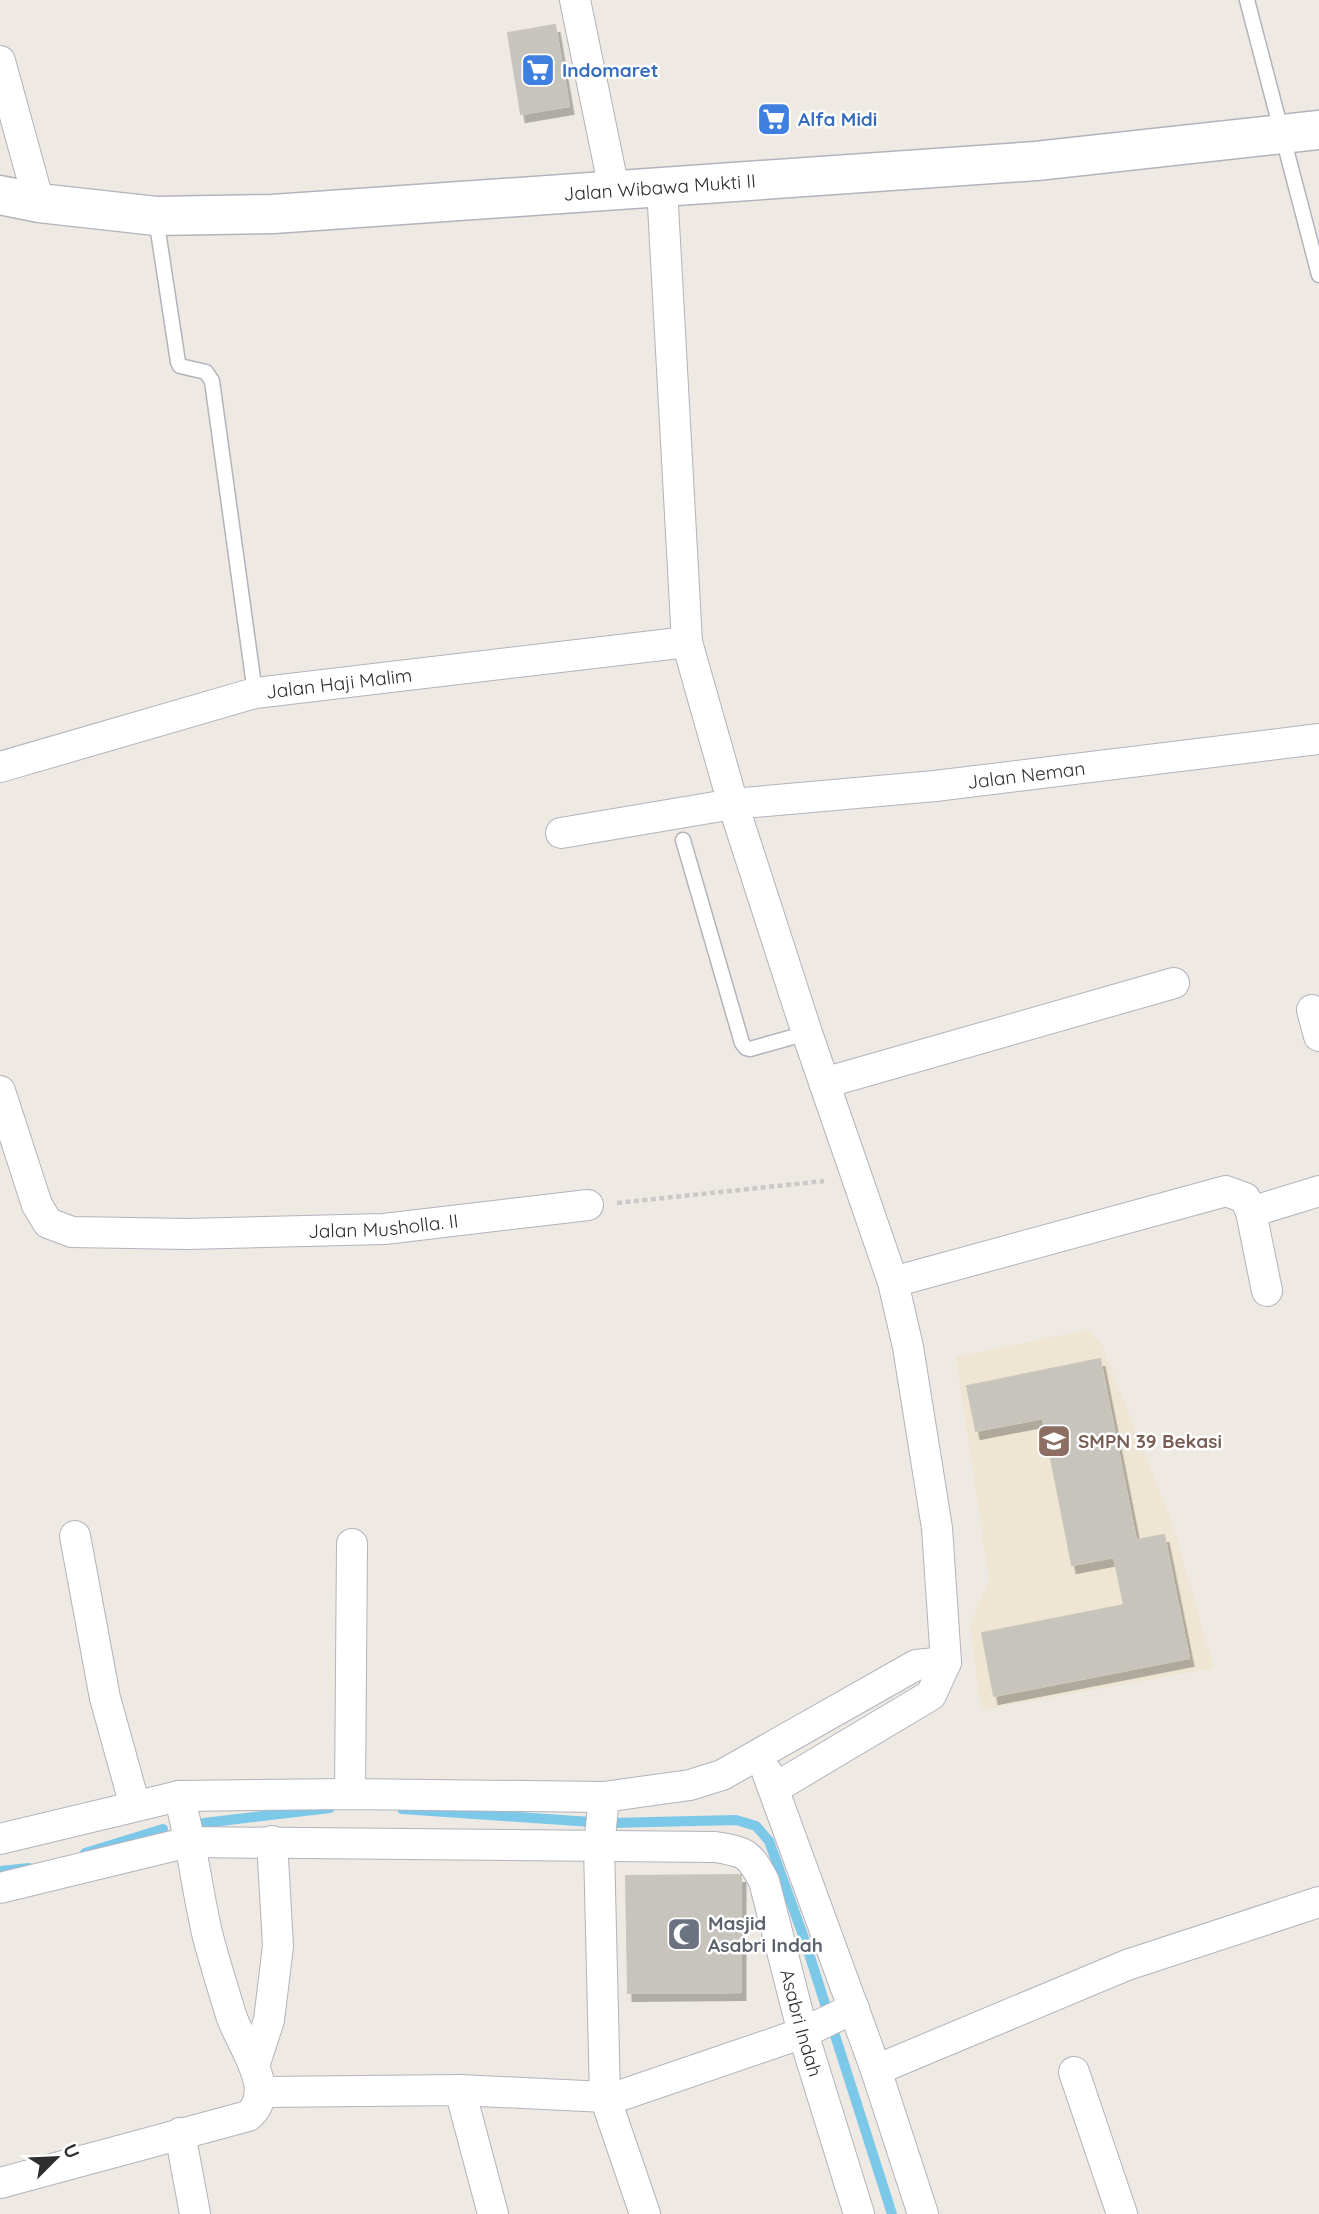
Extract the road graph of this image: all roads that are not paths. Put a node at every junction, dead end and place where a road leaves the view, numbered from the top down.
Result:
1 (575, 0) edge
2 (1247, 0) edge
3 (0, 61) edge
4 (1319, 130) edge
5 (1281, 135) junction
6 (662, 187) junction
7 (614, 189) junction
8 (0, 195) edge
9 (40, 203) junction
10 (156, 216) junction
11 (1319, 275) edge
12 (687, 642) junction
13 (255, 693) junction
14 (1319, 738) edge
15 (0, 767) edge
16 (733, 804) junction
17 (561, 833) dead end
18 (683, 840) dead end
19 (1174, 982) dead end
20 (807, 1033) junction
21 (824, 1083) junction
22 (0, 1091) edge
23 (1319, 1191) edge
24 (588, 1205) road end
25 (1251, 1212) junction
26 (893, 1282) junction
27 (1268, 1291) dead end
28 (75, 1536) dead end
29 (352, 1544) dead end
30 (946, 1662) junction
31 (759, 1754) junction
32 (775, 1788) junction
33 (350, 1794) junction
34 (179, 1796) junction
35 (604, 1797) junction
36 (135, 1806) junction
37 (0, 1839) edge
38 (272, 1841) junction
39 (189, 1842) junction
40 (600, 1847) junction
41 (0, 1888) edge
42 (1319, 1902) edge
43 (849, 2011) junction
44 (810, 2030) junction
45 (877, 2070) junction
46 (1074, 2072) dead end
47 (258, 2079) junction
48 (460, 2090) junction
49 (605, 2096) junction
50 (180, 2133) junction
51 (0, 2183) edge
52 (195, 2214) edge
53 (493, 2214) edge
54 (645, 2214) edge
55 (859, 2214) edge
56 (923, 2214) edge
57 (1122, 2214) edge

1 - 7 street
2 - 5 lane
3 - 9 street
4 - 5 main road, Jalan Wibawa Mukti II
5 - 6 main road, Jalan Wibawa Mukti II
5 - 11 lane
6 - 7 main road, Jalan Wibawa Mukti II
6 - 12 street
7 - 10 main road, Jalan Wibawa Mukti II
8 - 9 main road, Jalan Wibawa Mukti II
9 - 10 main road, Jalan Wibawa Mukti II
10 - 13 lane
12 - 13 street, Jalan Haji Malim
12 - 16 street
13 - 15 street, Jalan Haji Malim
14 - 16 street, Jalan Neman
16 - 17 street, Jalan Neman
16 - 20 street
18 - 20 lane
19 - 21 street
20 - 21 street
21 - 26 street
22 - 24 street, Jalan Musholla. II
23 - 25 street
25 - 26 street
25 - 27 street
26 - 30 street
28 - 36 street
29 - 33 street
30 - 31 street
30 - 32 street
31 - 32 street
31 - 35 street
32 - 43 street
33 - 34 street
33 - 35 street
34 - 36 street
34 - 39 street
35 - 40 street
36 - 37 street
38 - 39 street
38 - 40 street
38 - 47 street
39 - 41 street
39 - 47 street
40 - 44 street, Asabri Indah
40 - 49 street
42 - 45 street
43 - 44 street
43 - 45 street
44 - 49 street
44 - 55 street, Asabri Indah
45 - 56 street
46 - 57 street
47 - 48 street
47 - 50 street
48 - 49 street
48 - 53 street
49 - 54 street
50 - 51 street
50 - 52 street

